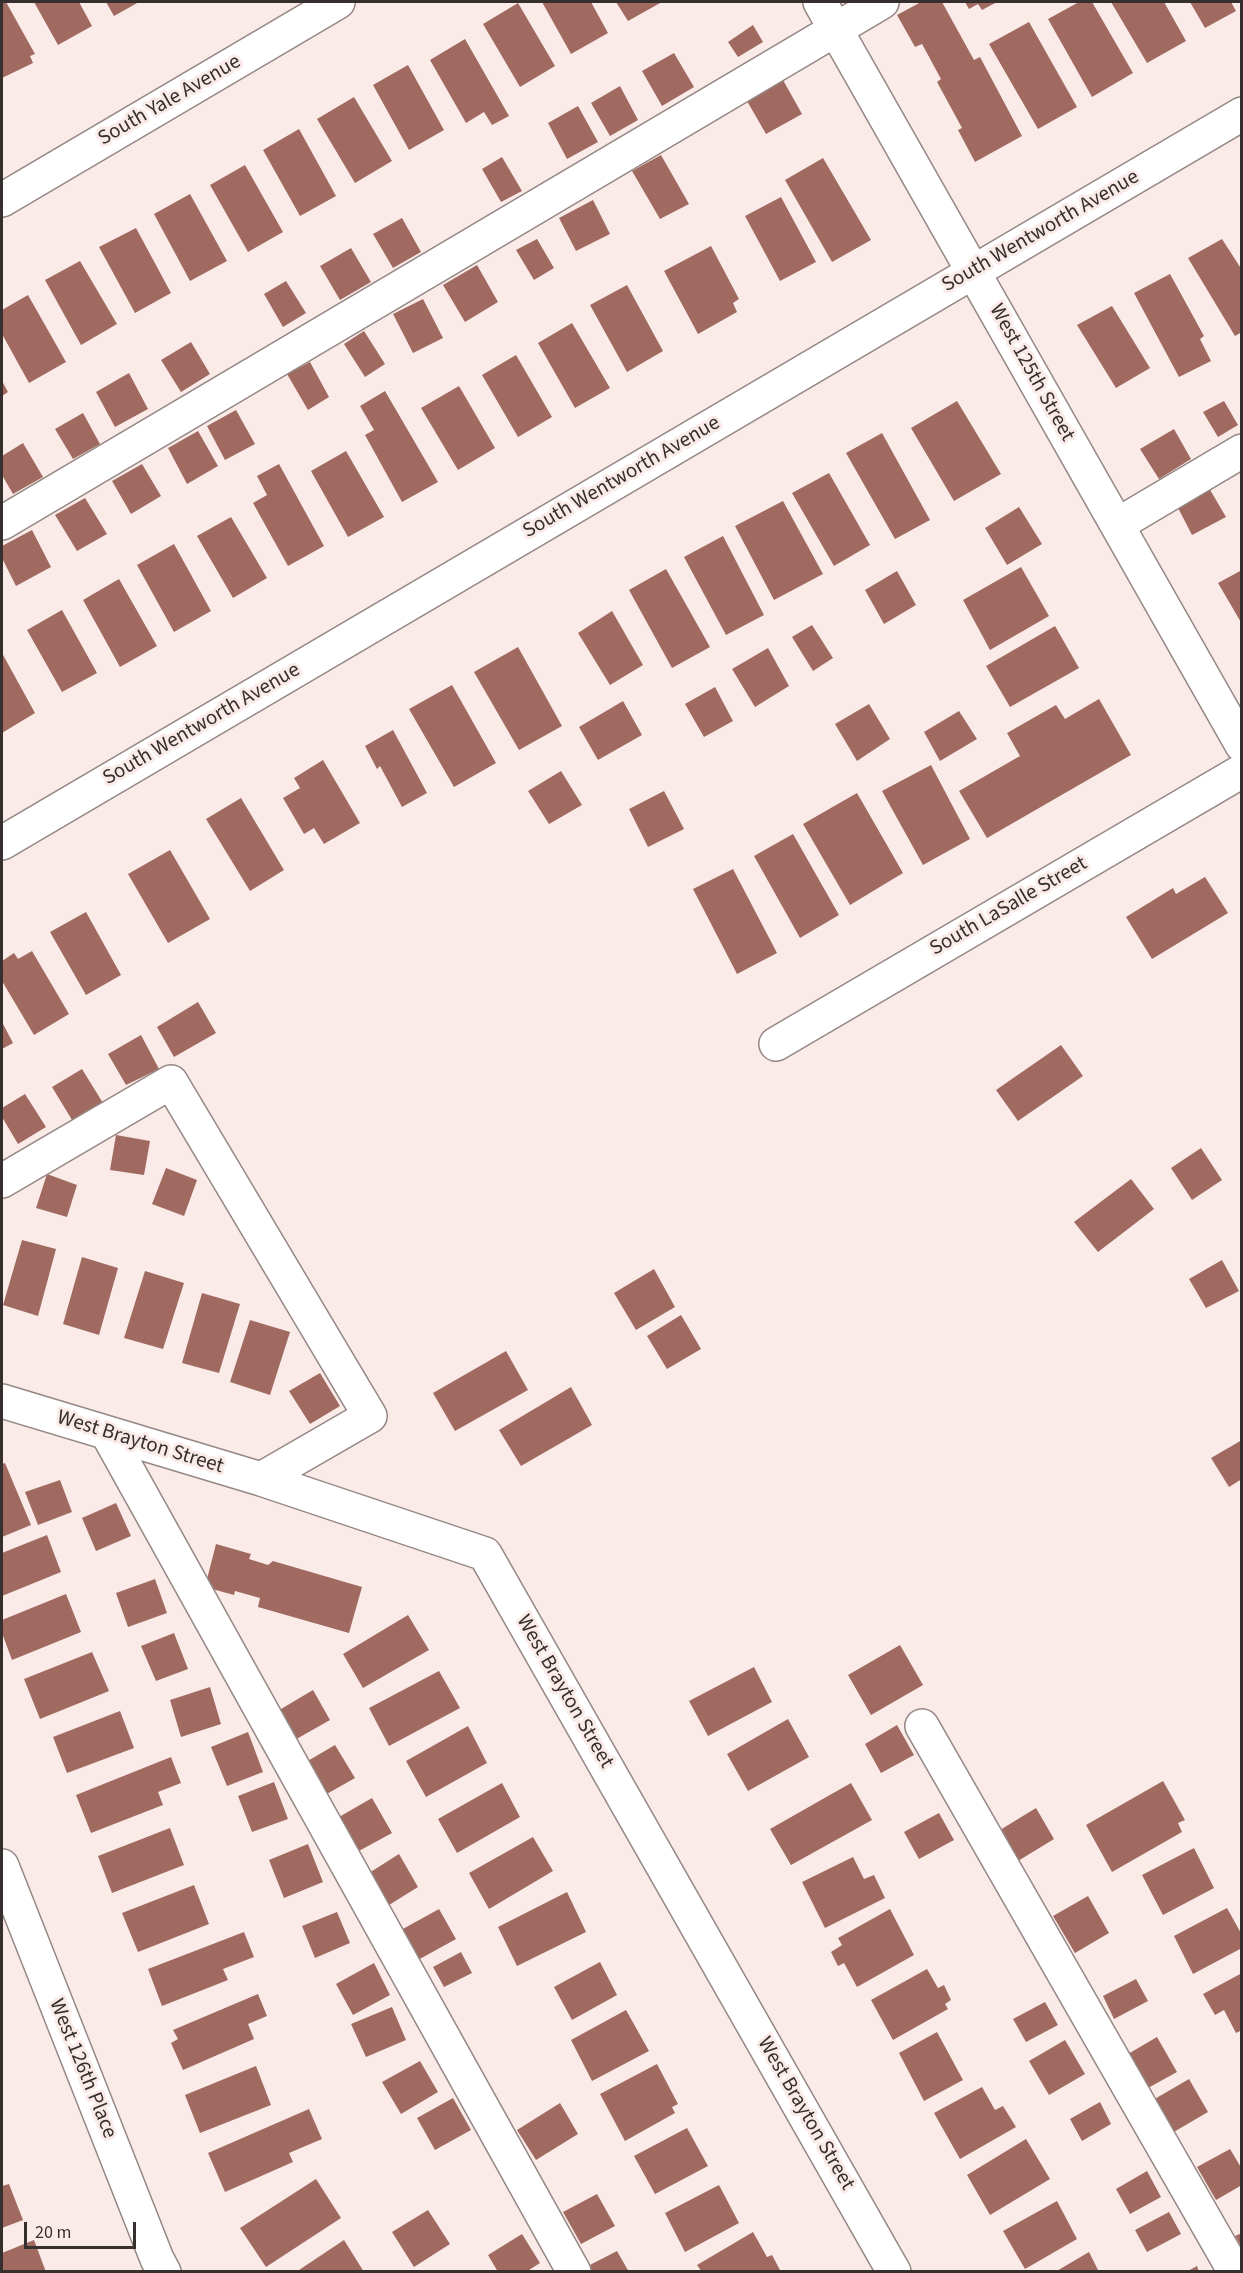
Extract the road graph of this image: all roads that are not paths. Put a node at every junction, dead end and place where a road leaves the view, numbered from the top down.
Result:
1 (338, 2) edge
2 (820, 2) edge
3 (882, 2) edge
4 (836, 29) junction
5 (1242, 114) edge
6 (2, 200) edge
7 (974, 271) junction
8 (1242, 451) edge
9 (2, 523) edge
10 (1117, 525) junction
11 (1242, 745) edge
12 (1242, 771) edge
13 (2, 840) edge
14 (776, 1044) dead end
15 (2, 1181) edge
16 (2, 1401) edge
17 (107, 1433) junction
18 (261, 1479) junction
19 (922, 1726) dead end
20 (2, 1866) edge
21 (154, 2267) edge
22 (574, 2271) edge
23 (894, 2271) edge
24 (1235, 2271) edge

1 - 6 street, South Yale Avenue
2 - 4 street, West 125th Street
3 - 4 street
4 - 7 street, West 125th Street
4 - 9 street
5 - 7 street, South Wentworth Avenue
7 - 10 street, West 125th Street
7 - 13 street, South Wentworth Avenue
8 - 10 street
10 - 11 street, West 125th Street
12 - 14 street, South LaSalle Street
15 - 18 street
16 - 17 street, West Brayton Street
17 - 18 street, West Brayton Street
17 - 22 street
18 - 23 street, West Brayton Street
19 - 24 street
20 - 21 street, West 126th Place

